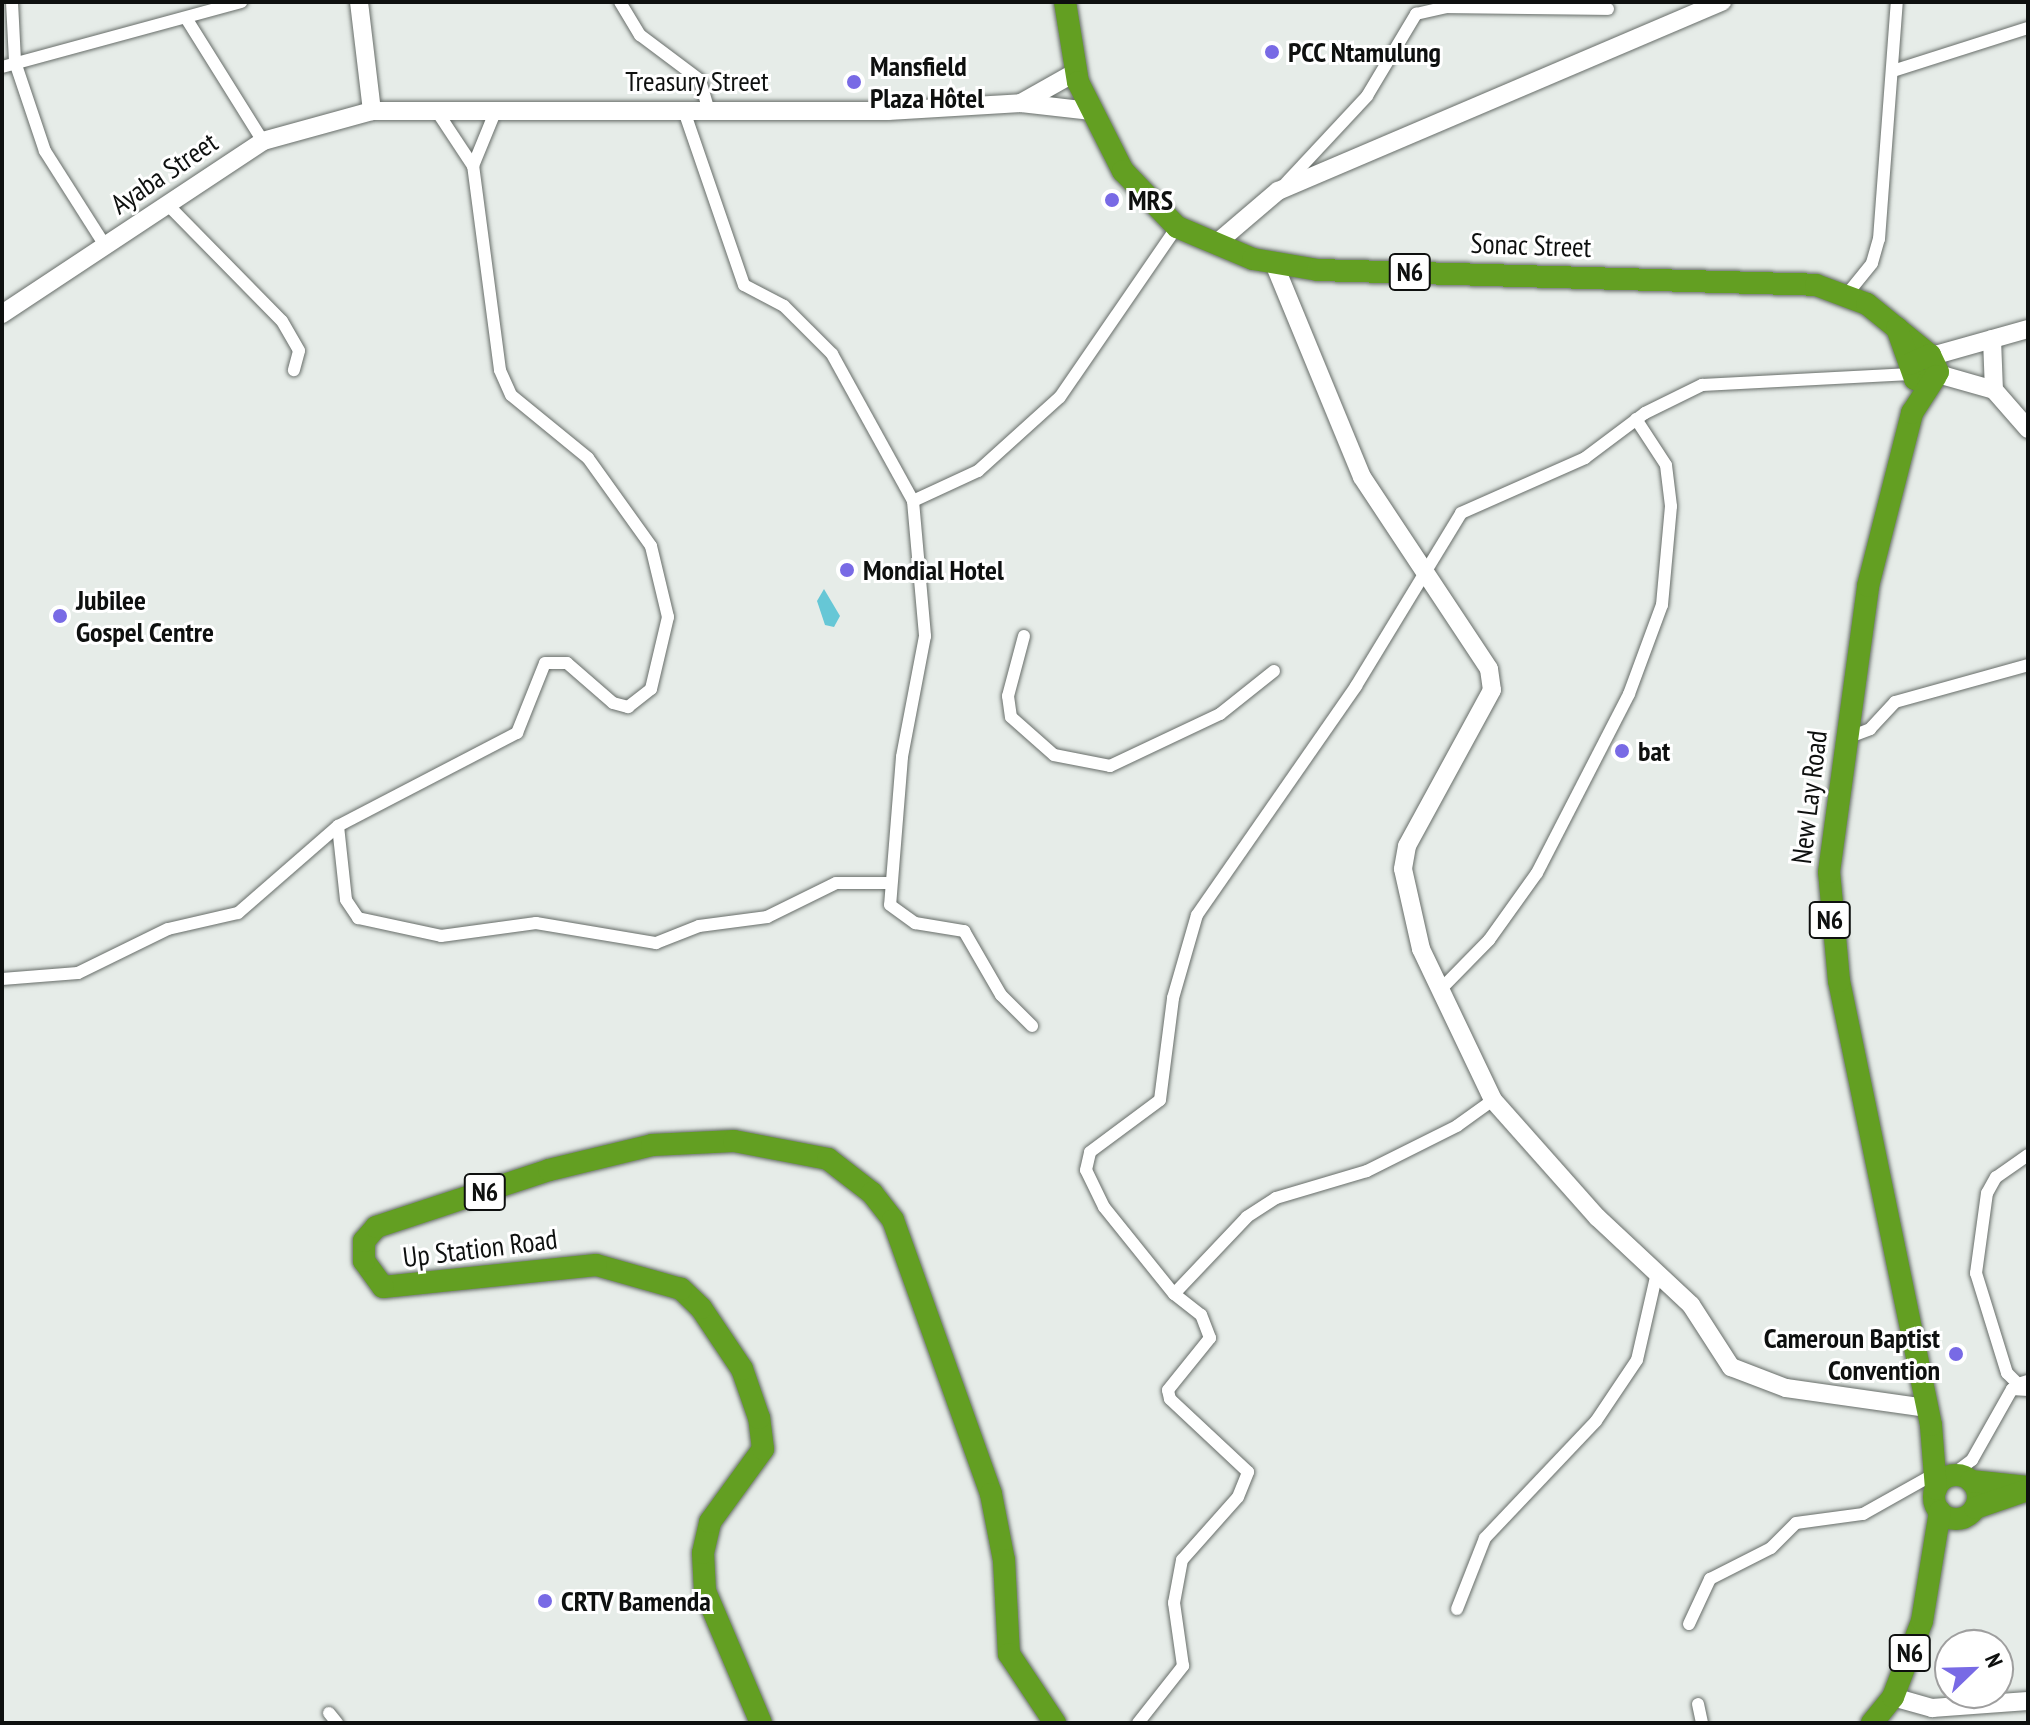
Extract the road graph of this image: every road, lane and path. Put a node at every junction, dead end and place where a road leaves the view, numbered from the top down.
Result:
1 (12, 2) edge
2 (241, 2) edge
3 (359, 2) edge
4 (620, 2) edge
5 (1065, 2) edge
6 (1722, 2) edge
7 (1897, 2) edge
8 (218, 5) edge
9 (1608, 9) dead end
10 (186, 18) junction
11 (2028, 28) edge
12 (15, 62) junction
13 (2, 67) edge
14 (1893, 71) junction
15 (1076, 72) junction
16 (1021, 103) junction
17 (683, 108) junction
18 (708, 108) junction
19 (436, 110) junction
20 (496, 110) junction
21 (372, 111) junction
22 (1090, 111) junction
23 (263, 141) junction
24 (473, 166) junction
25 (1278, 191) junction
26 (166, 203) junction
27 (1177, 227) junction
28 (1218, 242) junction
29 (106, 247) junction
30 (1275, 266) junction
31 (1848, 293) junction
32 (2, 314) edge
33 (2028, 329) edge
34 (1996, 337) junction
35 (1926, 368) junction
36 (294, 370) dead end
37 (1994, 390) junction
38 (1636, 419) junction
39 (2028, 429) edge
40 (913, 501) junction
41 (1423, 578) junction
42 (1024, 636) dead end
43 (2028, 665) edge
44 (1274, 671) dead end
45 (1847, 738) junction
46 (338, 826) junction
47 (890, 883) junction
48 (2, 979) edge
49 (1441, 989) junction
50 (1032, 1026) dead end
51 (1493, 1100) junction
52 (2028, 1155) edge
53 (1656, 1277) junction
54 (1174, 1294) junction
55 (2025, 1385) edge
56 (1928, 1416) junction
57 (1965, 1475) junction
58 (2028, 1488) edge
59 (1937, 1491) junction
60 (1973, 1511) junction
61 (1933, 1574) junction
62 (1457, 1609) dead end
63 (1689, 1624) dead end
64 (1893, 1697) junction
65 (2028, 1701) edge
66 (1698, 1704) dead end
67 (761, 1723) edge
68 (1055, 1723) edge
69 (1138, 1723) edge
70 (1702, 1723) edge
71 (1872, 1723) edge

1 - 12 street
2 - 8 street
3 - 21 street
4 - 18 street
5 - 15 highway, Sonac Street / N6
6 - 25 street
7 - 14 street
8 - 10 street
9 - 25 street
10 - 12 street
10 - 23 street
11 - 14 street
12 - 13 street
12 - 29 street
14 - 31 street
15 - 16 street, Treasury Street
15 - 22 highway, Sonac Street / N6
16 - 18 street, Treasury Street
16 - 22 street, Treasury Street
17 - 18 street, Treasury Street
17 - 20 street, Treasury Street
17 - 40 street
19 - 20 street, Treasury Street
19 - 21 street, Treasury Street
19 - 24 street
20 - 24 street
21 - 23 street, Ayaba Street
22 - 27 highway, Sonac Street / N6
23 - 26 street, Ayaba Street
24 - 46 street
25 - 28 street
26 - 29 street, Ayaba Street
26 - 36 street
27 - 28 highway, Sonac Street / N6
27 - 40 street
28 - 30 highway, Sonac Street / N6
29 - 32 street, Ayaba Street
30 - 31 highway, Sonac Street / N6
30 - 41 street
31 - 35 highway, Sonac Street / N6
33 - 34 street
34 - 35 street
34 - 37 street
35 - 37 street
35 - 38 street
35 - 45 highway, New Lay Road / N6
37 - 39 street
38 - 41 street
38 - 49 street
40 - 47 street
41 - 49 street
41 - 54 street
42 - 44 street
43 - 45 street
45 - 56 highway, New Lay Road / N6
46 - 47 street
46 - 48 street
47 - 50 street
49 - 51 street
51 - 53 street
51 - 54 street
52 - 55 street
53 - 56 street
53 - 62 street
54 - 69 street
55 - 57 street
56 - 57 highway, N6
56 - 59 highway, N6
57 - 58 highway
57 - 59 highway
57 - 60 highway, N6
58 - 60 highway
59 - 60 highway
59 - 61 highway, N6
59 - 63 street
60 - 61 highway, N6
61 - 64 highway, N6
64 - 65 street
64 - 71 highway, N6
66 - 70 street
67 - 68 highway, Up Station Road / N6

